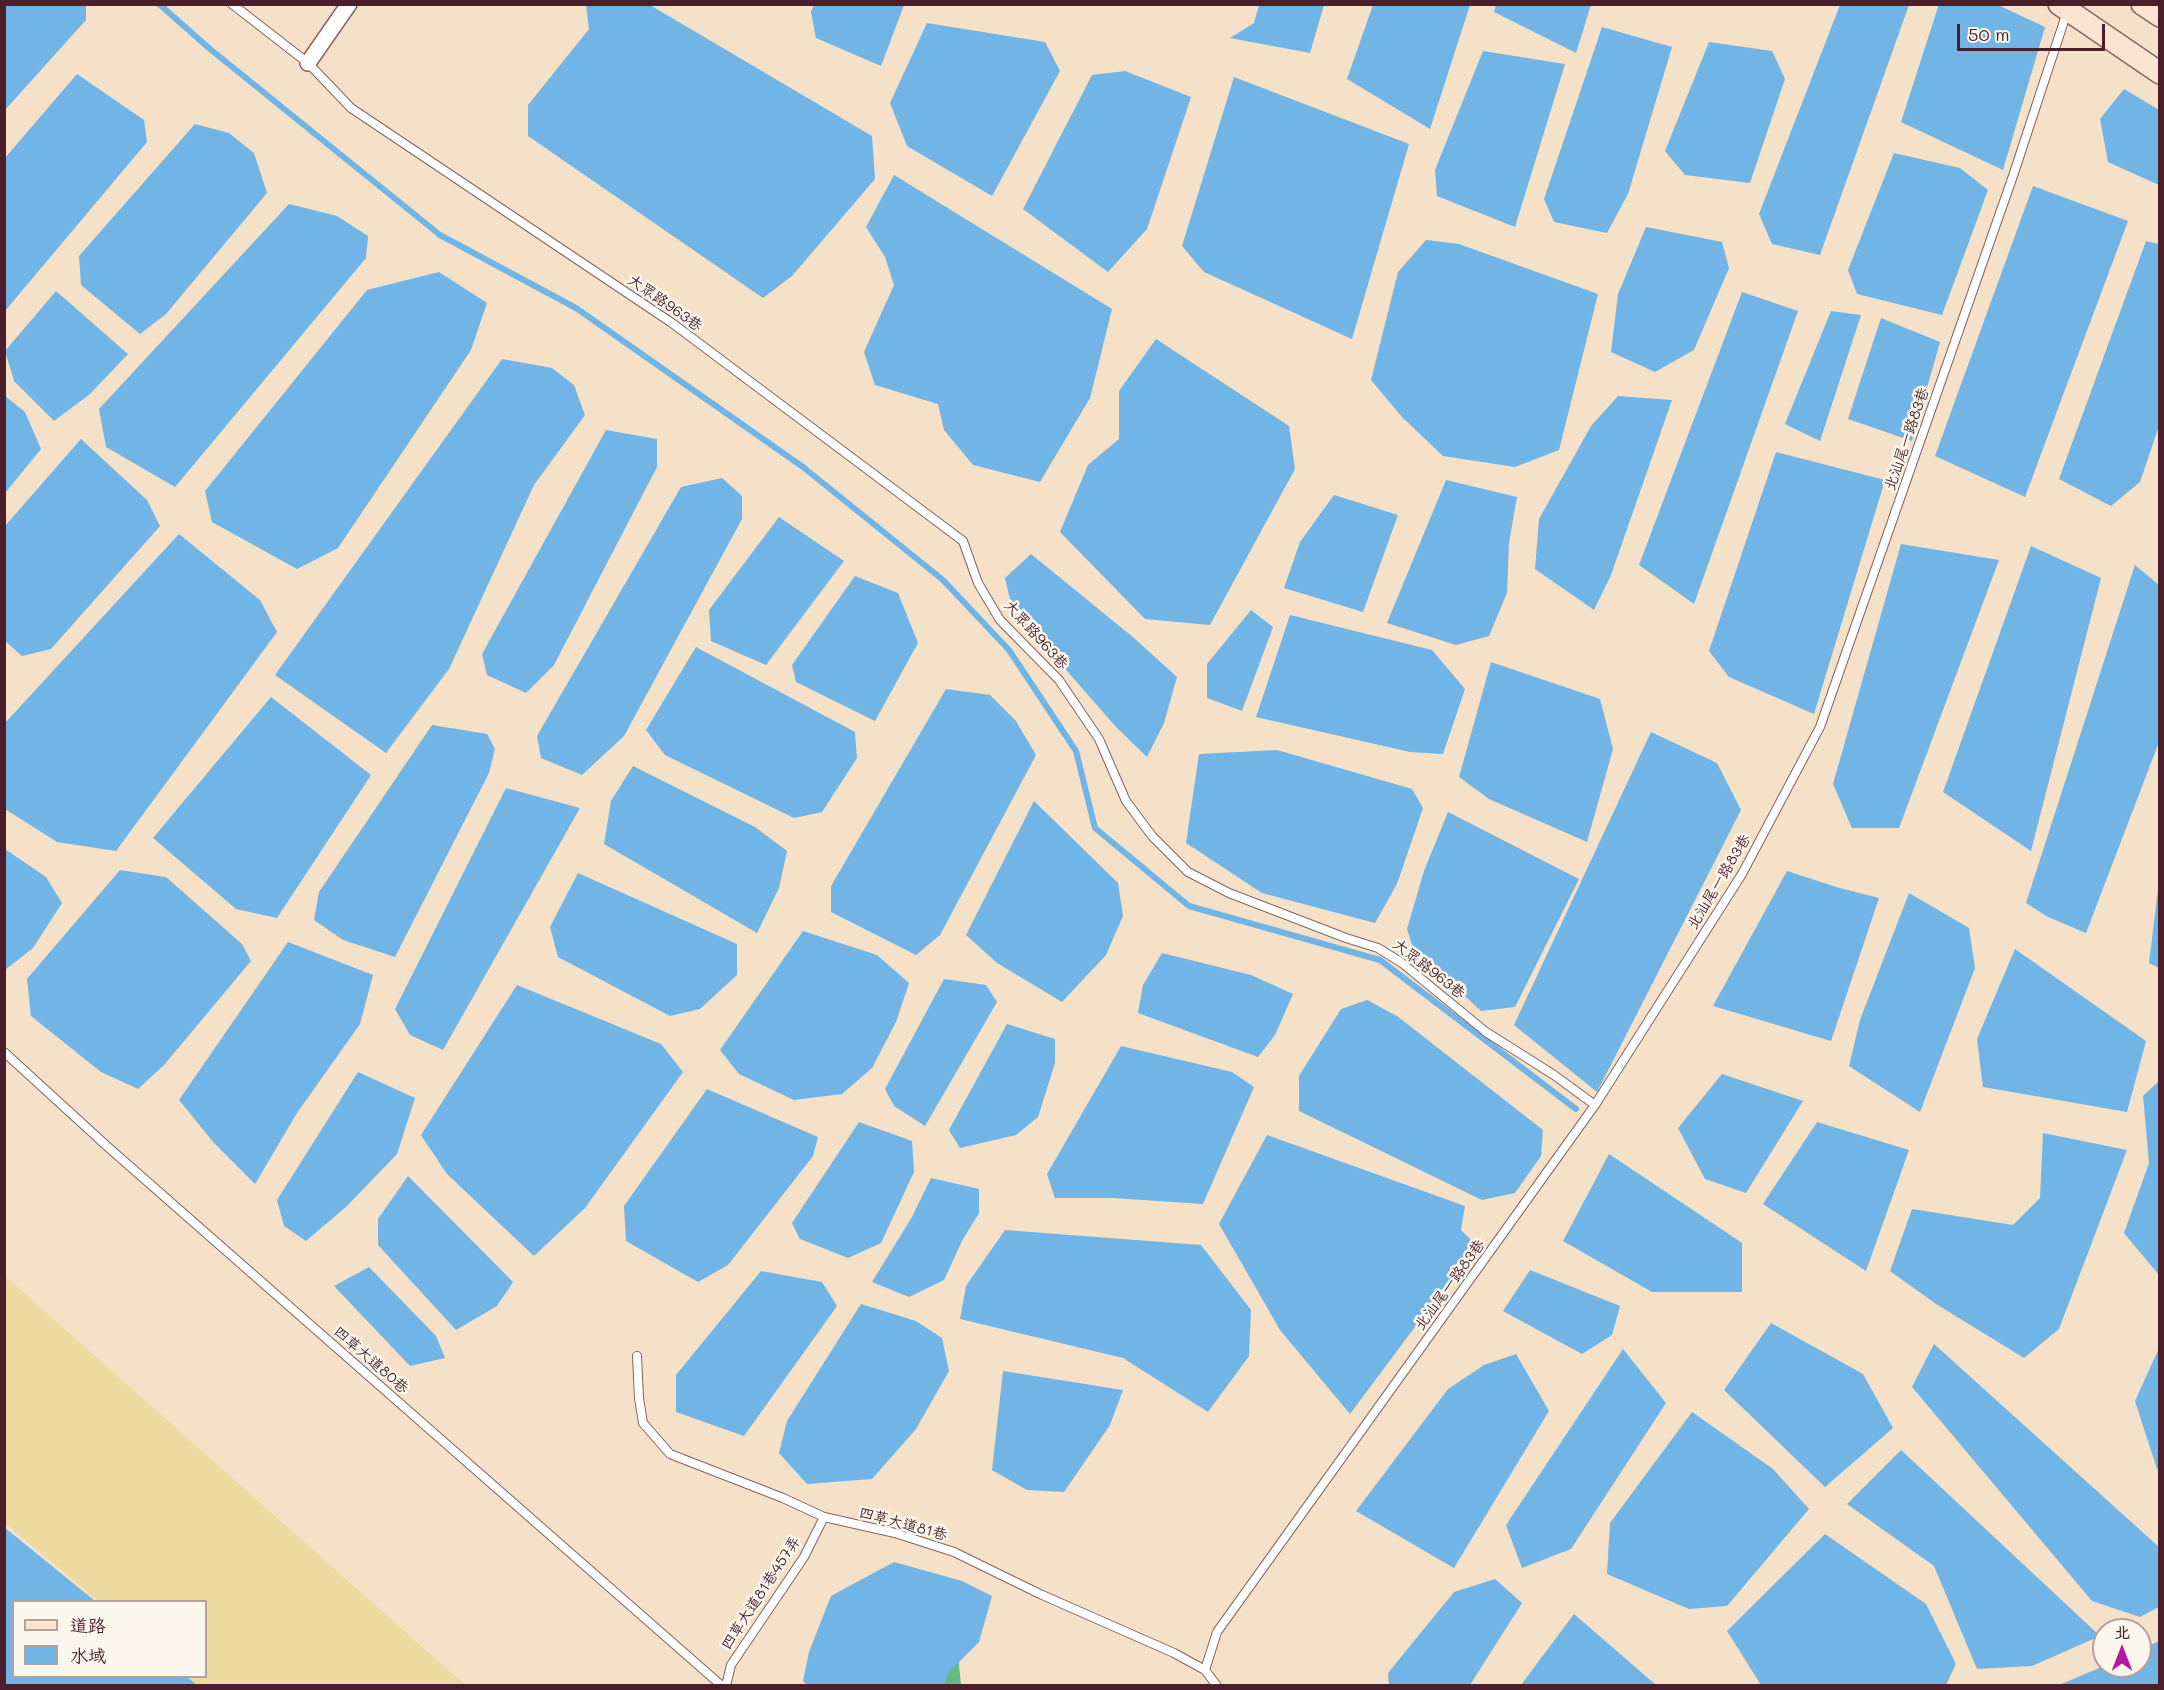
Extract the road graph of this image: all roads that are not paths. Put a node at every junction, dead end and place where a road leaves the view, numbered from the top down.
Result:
1 (232, 4) edge
2 (349, 4) edge
3 (2142, 4) edge
4 (2065, 7) edge
5 (2160, 16) edge
6 (308, 63) junction
7 (2160, 73) edge
8 (4, 1052) edge
9 (1595, 1105) junction
10 (637, 1356) dead end
11 (824, 1517) junction
12 (1204, 1670) junction
13 (724, 1686) edge
14 (1217, 1686) edge

1 - 6 lane, 大眾路963巷
2 - 6 street
3 - 5 street
4 - 7 street
4 - 9 lane, 北汕尾一路83巷
6 - 9 lane, 大眾路963巷
8 - 13 lane, 四草大道80巷
9 - 12 lane, 北汕尾一路83巷
10 - 11 lane, 四草大道81巷
11 - 12 lane, 四草大道81巷
11 - 13 lane, 四草大道81巷457弄
12 - 14 lane, 四草大道81巷

